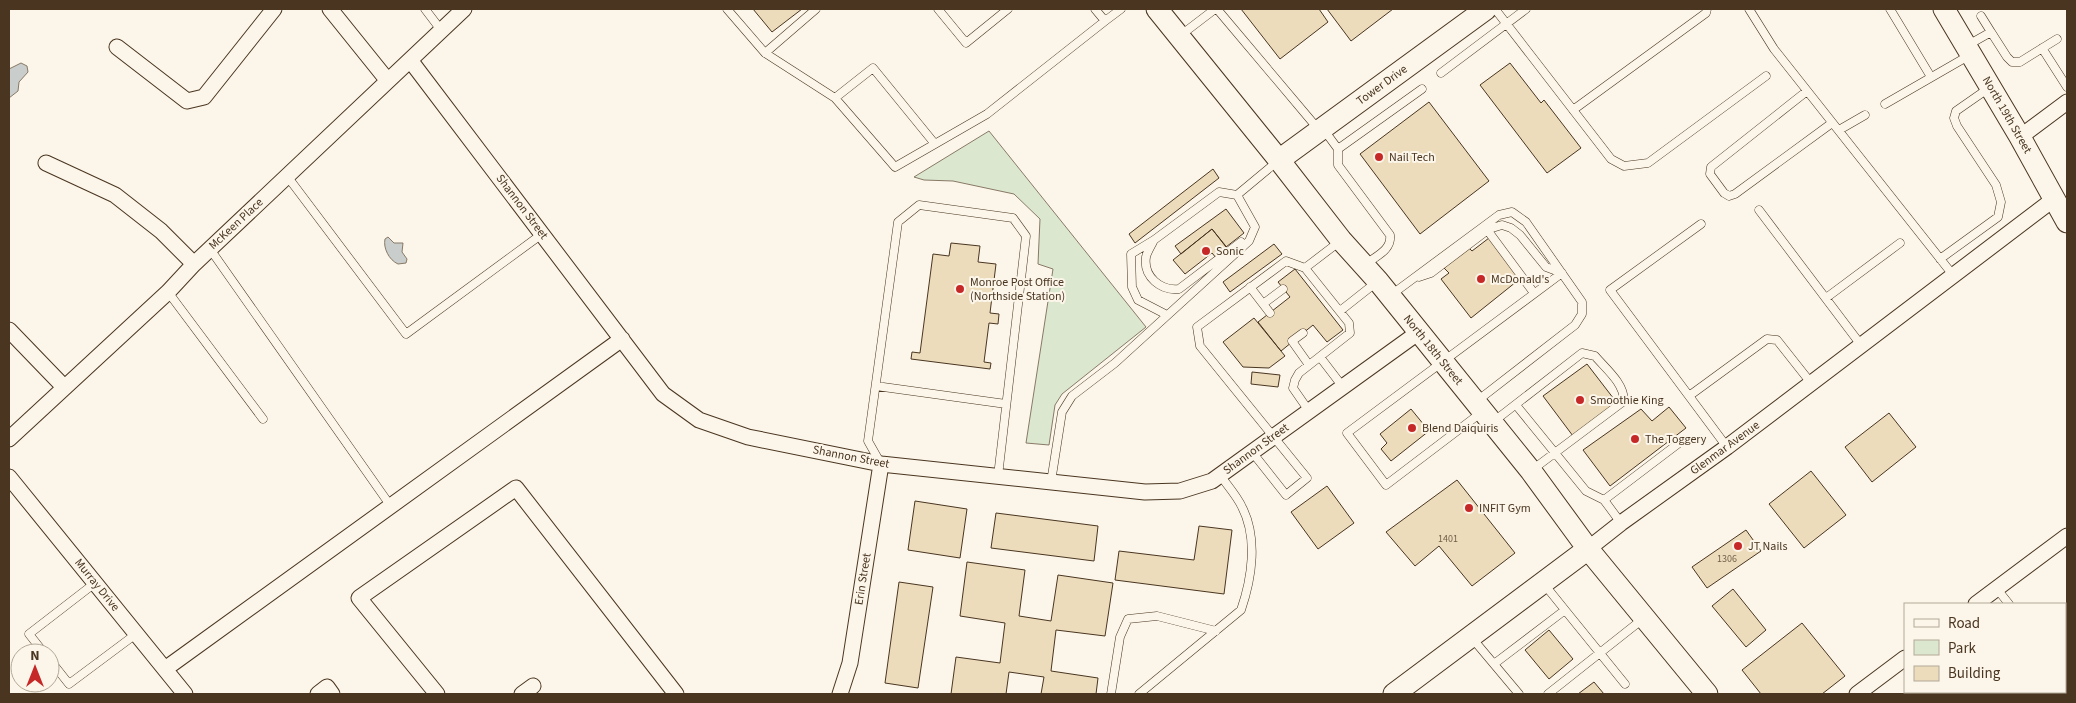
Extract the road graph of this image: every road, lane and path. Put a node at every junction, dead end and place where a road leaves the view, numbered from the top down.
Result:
1 (274, 9) edge
2 (330, 9) edge
3 (425, 9) edge
4 (464, 9) edge
5 (728, 9) edge
6 (816, 9) edge
7 (938, 9) edge
8 (1008, 9) edge
9 (1095, 9) edge
10 (1121, 9) edge
11 (1157, 9) edge
12 (1216, 9) edge
13 (1486, 9) edge
14 (1495, 9) edge
15 (1526, 9) edge
16 (1707, 9) edge
17 (1749, 9) edge
18 (1890, 9) edge
19 (1944, 9) edge
20 (1981, 16) dead end
21 (1105, 21) junction
22 (1507, 24) junction
23 (441, 30) junction
24 (1991, 32) junction
25 (1179, 36) junction
26 (2058, 39) dead end
27 (117, 48) dead end
28 (2042, 48) junction
29 (1969, 50) junction
30 (765, 53) junction
31 (410, 60) junction
32 (1441, 73) dead end
33 (1766, 76) dead end
34 (1931, 77) junction
35 (388, 81) junction
36 (1990, 87) junction
37 (2067, 87) edge
38 (1422, 89) dead end
39 (1807, 91) junction
40 (835, 98) junction
41 (2067, 102) edge
42 (1885, 104) dead end
43 (1573, 110) junction
44 (1865, 115) dead end
45 (1832, 123) junction
46 (1321, 130) junction
47 (1838, 130) junction
48 (2020, 137) junction
49 (935, 144) junction
50 (1338, 149) junction
51 (1279, 160) junction
52 (46, 163) dead end
53 (287, 176) junction
54 (1237, 194) junction
55 (2054, 199) junction
56 (1759, 210) dead end
57 (2067, 222) edge
58 (1701, 224) dead end
59 (1486, 228) junction
60 (1252, 232) junction
61 (542, 234) junction
62 (1154, 240) junction
63 (1341, 240) junction
64 (1900, 243) dead end
65 (210, 249) junction
66 (1940, 259) junction
67 (194, 264) junction
68 (1306, 270) junction
69 (1562, 273) junction
70 (1300, 276) dead end
71 (1953, 276) junction
72 (1377, 281) junction
73 (1250, 287) junction
74 (1320, 287) junction
75 (1283, 289) dead end
76 (168, 292) junction
77 (1313, 292) dead end
78 (1534, 293) junction
79 (1826, 298) junction
80 (1263, 304) junction
81 (1338, 308) junction
82 (1328, 311) dead end
83 (1270, 313) dead end
84 (1167, 315) junction
85 (9, 330) edge
86 (1419, 332) junction
87 (1303, 333) dead end
88 (622, 339) junction
89 (1862, 345) junction
90 (1320, 357) junction
91 (1442, 361) junction
92 (1309, 365) junction
93 (1811, 383) junction
94 (876, 386) junction
95 (64, 387) junction
96 (1343, 387) junction
97 (1689, 396) junction
98 (1006, 404) junction
99 (1516, 405) junction
100 (1309, 411) junction
101 (1483, 412) junction
102 (262, 419) dead end
103 (1274, 436) junction
104 (9, 439) edge
105 (1683, 440) dead end
106 (1727, 446) junction
107 (1252, 452) junction
108 (1554, 453) junction
109 (881, 464) junction
110 (1531, 471) junction
111 (1220, 475) junction
112 (998, 476) junction
113 (9, 477) edge
114 (1050, 482) junction
115 (1604, 500) junction
116 (390, 505) junction
117 (1620, 523) junction
118 (2067, 536) edge
119 (1588, 549) junction
120 (95, 583) junction
121 (1543, 583) junction
122 (1997, 589) junction
123 (1977, 603) edge
124 (2008, 603) edge
125 (1565, 610) junction
126 (1644, 617) junction
127 (1216, 631) junction
128 (136, 634) junction
129 (1470, 637) junction
130 (36, 643) edge
131 (1600, 652) junction
132 (1903, 663) edge
133 (1494, 664) junction
134 (165, 669) junction
135 (60, 673) edge
136 (1624, 684) dead end
137 (185, 694) edge
138 (318, 694) edge
139 (332, 694) edge
140 (437, 694) edge
141 (676, 694) edge
142 (840, 694) edge
143 (1111, 694) edge
144 (1139, 694) edge
145 (1394, 694) edge
146 (1520, 694) edge
147 (1548, 694) edge
148 (1707, 694) edge
149 (1856, 694) edge

1 - 27 street
2 - 35 street
3 - 23 lane
4 - 23 street, McKeen Place
5 - 30 lane
6 - 30 lane
7 - 8 lane
9 - 21 lane
10 - 21 lane
11 - 25 main road, North 18th Street
12 - 25 lane
12 - 46 lane
13 - 46 main road, Tower Drive
14 - 22 lane
15 - 22 lane
16 - 43 lane
17 - 39 lane
18 - 34 lane
19 - 29 main road, North 19th Street
20 - 24 lane
21 - 49 lane
22 - 32 lane
22 - 43 lane
23 - 31 street, McKeen Place
24 - 28 lane
24 - 29 lane
25 - 51 main road, North 18th Street
26 - 28 lane
28 - 37 lane
29 - 34 lane
29 - 36 main road, North 19th Street
30 - 40 lane
31 - 35 street, McKeen Place
31 - 61 street, Shannon Street
33 - 43 lane
34 - 42 lane
35 - 53 street, McKeen Place
36 - 48 main road, North 19th Street
36 - 66 lane
38 - 50 lane
39 - 45 lane
39 - 45 lane
40 - 49 lane
40 - 49 lane
41 - 48 street
44 - 47 lane
45 - 47 lane
46 - 50 lane
46 - 51 main road, Tower Drive
47 - 66 lane
48 - 55 main road, North 19th Street
50 - 72 lane
51 - 54 lane
51 - 63 main road, North 18th Street
52 - 67 street
53 - 61 lane
53 - 65 street, McKeen Place
54 - 60 lane
54 - 62 lane
55 - 57 main road, North 19th Street
55 - 71 street, Glenmar Avenue
56 - 79 lane
58 - 97 lane
59 - 69 lane
59 - 69 lane
59 - 72 lane
59 - 78 lane
60 - 62 lane
60 - 84 lane
61 - 88 street, Shannon Street
62 - 84 lane
63 - 68 lane
63 - 72 main road, North 18th Street
64 - 79 lane
65 - 67 street, McKeen Place
65 - 116 lane
66 - 71 lane
67 - 76 street, McKeen Place
68 - 70 lane
68 - 73 lane
68 - 74 lane
69 - 78 lane
69 - 101 lane
71 - 89 street, Glenmar Avenue
72 - 81 lane
72 - 86 main road, North 18th Street
73 - 80 lane
73 - 103 lane
74 - 77 lane
74 - 81 lane
75 - 80 lane
76 - 95 street, McKeen Place
76 - 102 lane
78 - 91 lane
79 - 89 lane
80 - 83 lane
81 - 82 lane
81 - 90 lane
84 - 114 lane
85 - 95 street
86 - 91 main road, North 18th Street
86 - 96 street, Shannon Street
87 - 92 lane
88 - 109 street, Shannon Street
88 - 116 street
89 - 93 street, Glenmar Avenue
90 - 92 lane
90 - 96 lane
91 - 101 main road, North 18th Street
91 - 101 lane
92 - 100 lane
93 - 97 lane
93 - 106 street, Glenmar Avenue
94 - 98 lane
94 - 98 lane
94 - 109 lane
95 - 104 street, McKeen Place
96 - 100 street, Shannon Street
97 - 106 lane
98 - 112 lane
99 - 101 lane
99 - 108 lane
99 - 108 lane
100 - 103 street, Shannon Street
101 - 110 main road, North 18th Street
103 - 107 street, Shannon Street
103 - 107 lane
105 - 115 lane
106 - 117 street, Glenmar Avenue
107 - 111 street, Shannon Street
108 - 110 lane
108 - 115 lane
109 - 112 street, Shannon Street
109 - 142 street, Erin Street
110 - 119 main road, North 18th Street
111 - 114 street, Shannon Street
111 - 127 lane
112 - 114 street, Shannon Street
113 - 120 street, Murray Drive
115 - 117 lane
116 - 134 street
117 - 119 street, Glenmar Avenue
118 - 122 street
119 - 121 main road, Glenmar Avenue
119 - 126 main road, North 18th Street
120 - 128 street, Murray Drive
120 - 130 lane
121 - 125 lane
121 - 129 main road, Glenmar Avenue
122 - 123 street
122 - 124 lane
125 - 131 lane
125 - 133 lane
126 - 131 lane
126 - 148 main road, North 18th Street
127 - 143 lane
127 - 144 lane
128 - 134 street, Murray Drive
128 - 135 lane
129 - 133 lane
129 - 145 main road, Glenmar Avenue
131 - 136 lane
131 - 147 lane
132 - 149 street
133 - 146 lane
134 - 137 street, Murray Drive
138 - 139 street
140 - 141 street

